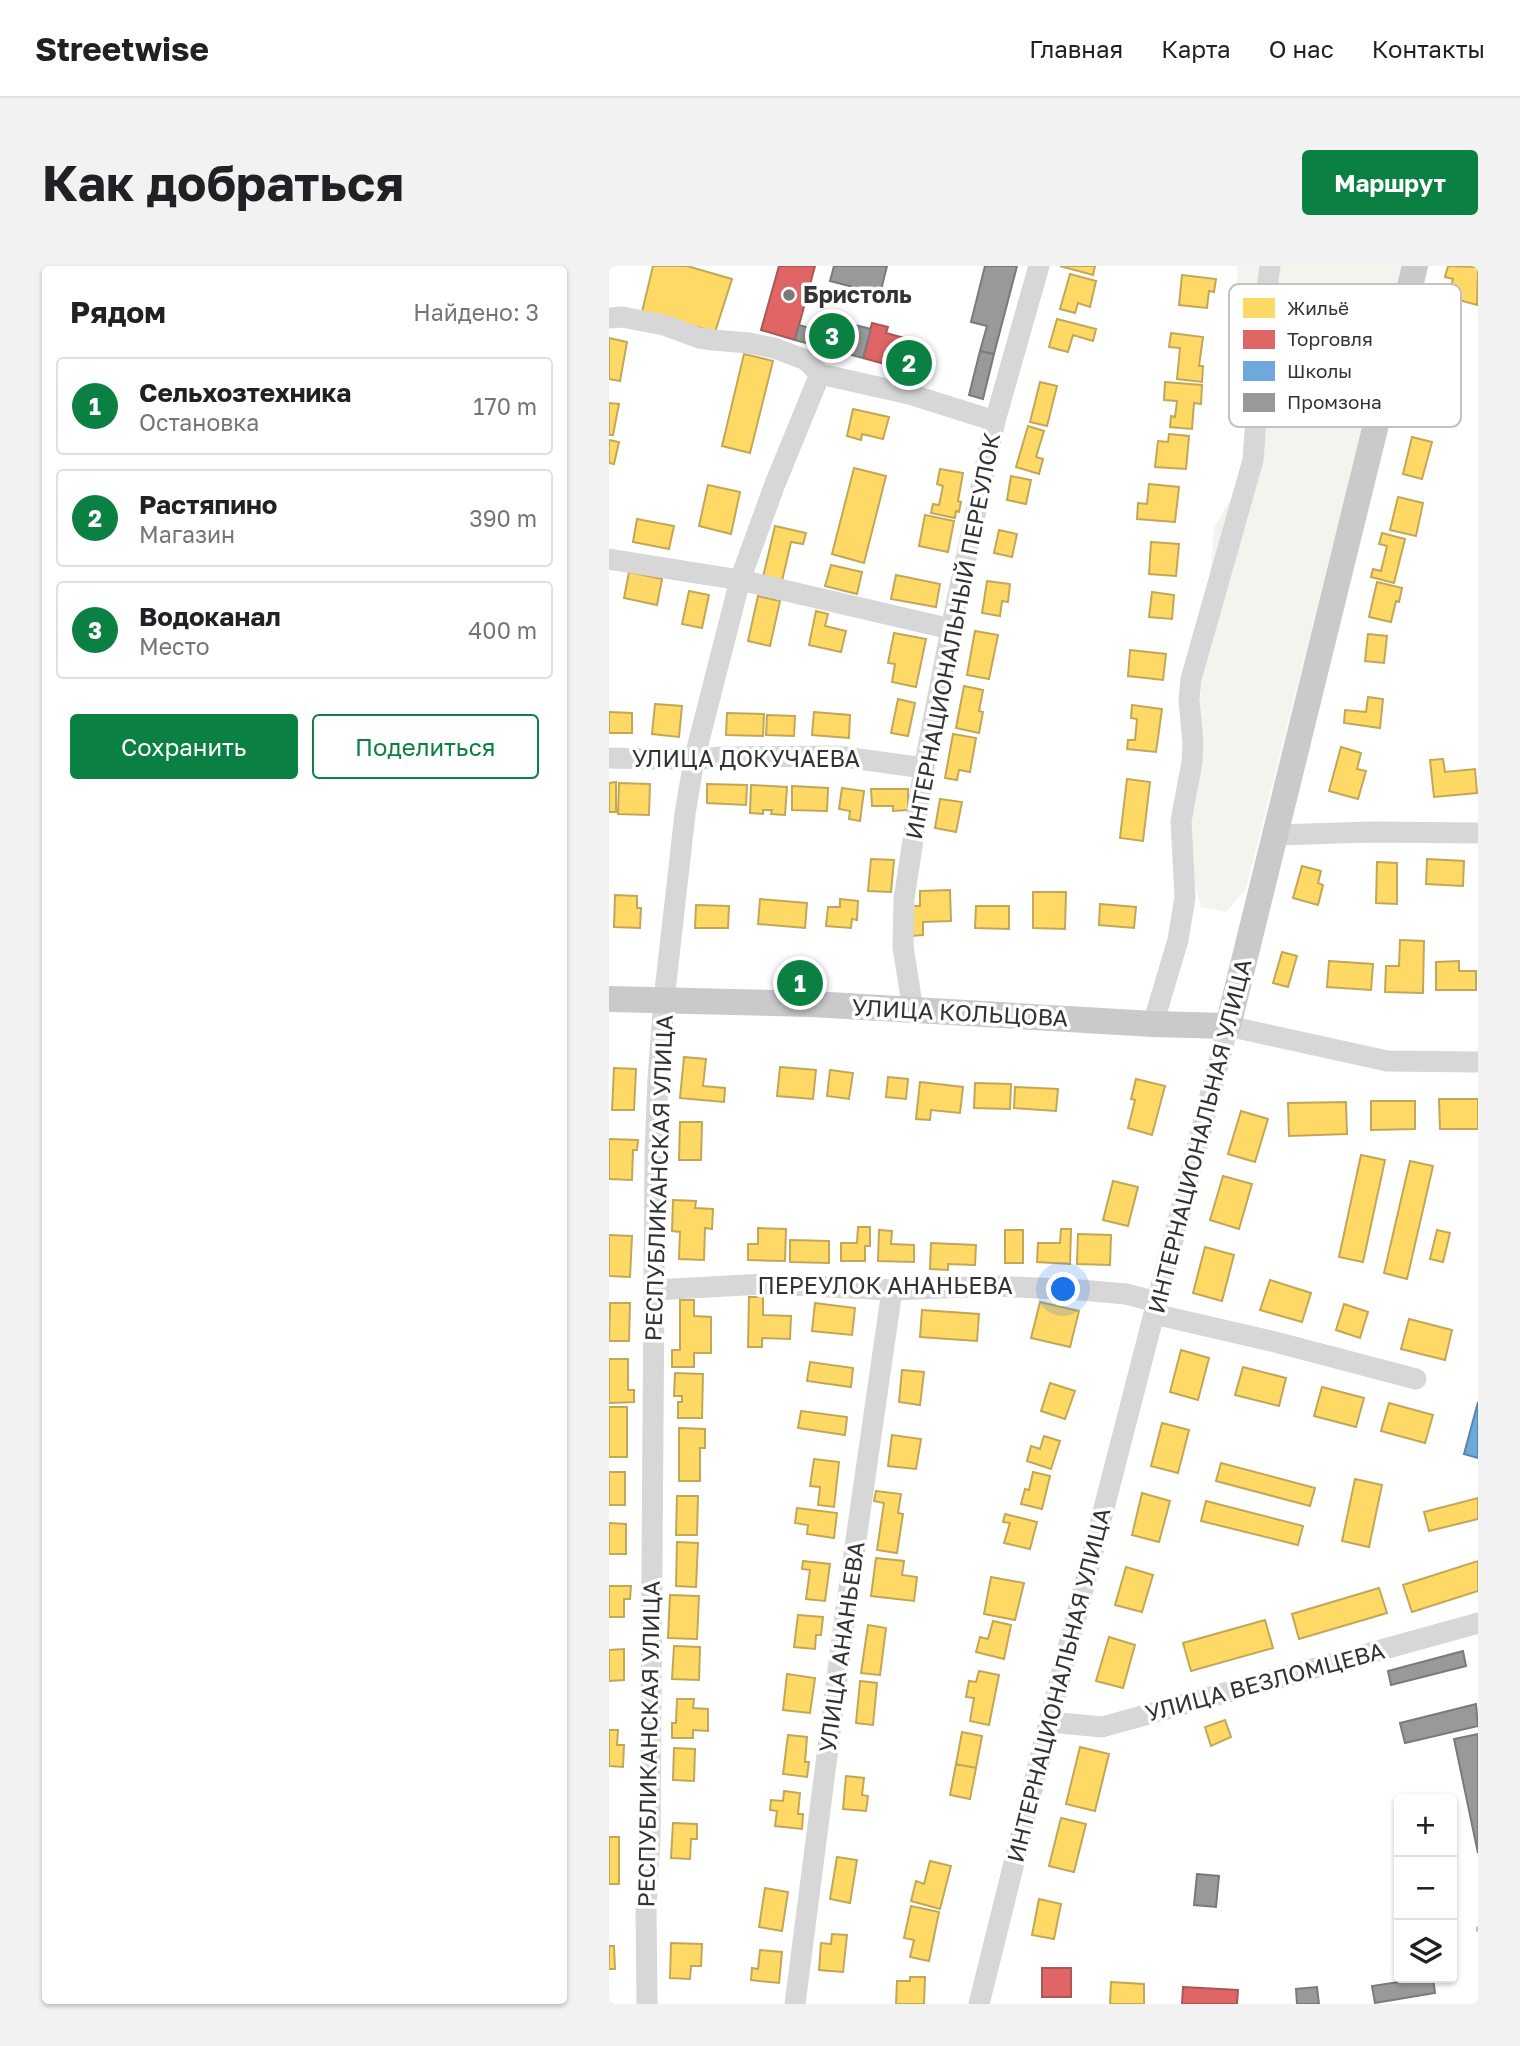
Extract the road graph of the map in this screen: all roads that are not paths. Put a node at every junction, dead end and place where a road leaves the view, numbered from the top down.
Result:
1 (1039, 266) edge
2 (1271, 266) edge
3 (1415, 266) edge
4 (1269, 284) edge
5 (1411, 284) edge
6 (609, 318) edge
7 (820, 374) junction
8 (995, 421) junction
9 (1255, 427) edge
10 (1375, 427) edge
11 (609, 559) edge
12 (740, 580) junction
13 (951, 629) junction
14 (609, 758) edge
15 (694, 760) junction
16 (924, 768) junction
17 (1478, 833) edge
18 (1275, 835) junction
19 (609, 999) edge
20 (664, 1000) junction
21 (913, 1010) junction
22 (1153, 1024) junction
23 (1228, 1027) junction
24 (1478, 1062) edge
25 (654, 1290) junction
26 (892, 1290) junction
27 (1156, 1308) junction
28 (1416, 1379) dead end
29 (1478, 1623) edge
30 (1049, 1722) junction
31 (647, 2004) edge
32 (795, 2004) edge
33 (979, 2004) edge

1 - 8 street, ИНТЕРНАЦИОНАЛЬНЫЙ ПЕРЕУЛОК
2 - 4 street
3 - 5 main road, ИНТЕРНАЦИОНАЛЬНАЯ УЛИЦА
6 - 7 street
7 - 8 street
7 - 12 street, РЕСПУБЛИКАНСКАЯ УЛИЦА
8 - 13 street, ИНТЕРНАЦИОНАЛЬНЫЙ ПЕРЕУЛОК
9 - 22 street
10 - 18 main road, ИНТЕРНАЦИОНАЛЬНАЯ УЛИЦА
11 - 12 street
12 - 13 street
12 - 15 street, РЕСПУБЛИКАНСКАЯ УЛИЦА
13 - 16 street, ИНТЕРНАЦИОНАЛЬНЫЙ ПЕРЕУЛОК
14 - 15 street, УЛИЦА ДОКУЧАЕВА
15 - 16 street, УЛИЦА ДОКУЧАЕВА
15 - 20 street, РЕСПУБЛИКАНСКАЯ УЛИЦА
16 - 21 street, ИНТЕРНАЦИОНАЛЬНЫЙ ПЕРЕУЛОК
17 - 18 street
18 - 23 main road, ИНТЕРНАЦИОНАЛЬНАЯ УЛИЦА
19 - 20 main road, УЛИЦА КОЛЬЦОВА
20 - 21 main road, УЛИЦА КОЛЬЦОВА
20 - 25 street, РЕСПУБЛИКАНСКАЯ УЛИЦА
21 - 22 main road, УЛИЦА КОЛЬЦОВА
22 - 23 main road, УЛИЦА КОЛЬЦОВА
23 - 24 street
23 - 27 street, ИНТЕРНАЦИОНАЛЬНАЯ УЛИЦА
25 - 26 street, ПЕРЕУЛОК АНАНЬЕВА
25 - 31 street, РЕСПУБЛИКАНСКАЯ УЛИЦА
26 - 27 street, ПЕРЕУЛОК АНАНЬЕВА
26 - 32 street, УЛИЦА АНАНЬЕВА
27 - 28 street, ПЕРЕУЛОК АНАНЬЕВА
27 - 30 street, ИНТЕРНАЦИОНАЛЬНАЯ УЛИЦА
29 - 30 street, УЛИЦА ВЕЗЛОМЦЕВА
30 - 33 street, ИНТЕРНАЦИОНАЛЬНАЯ УЛИЦА

